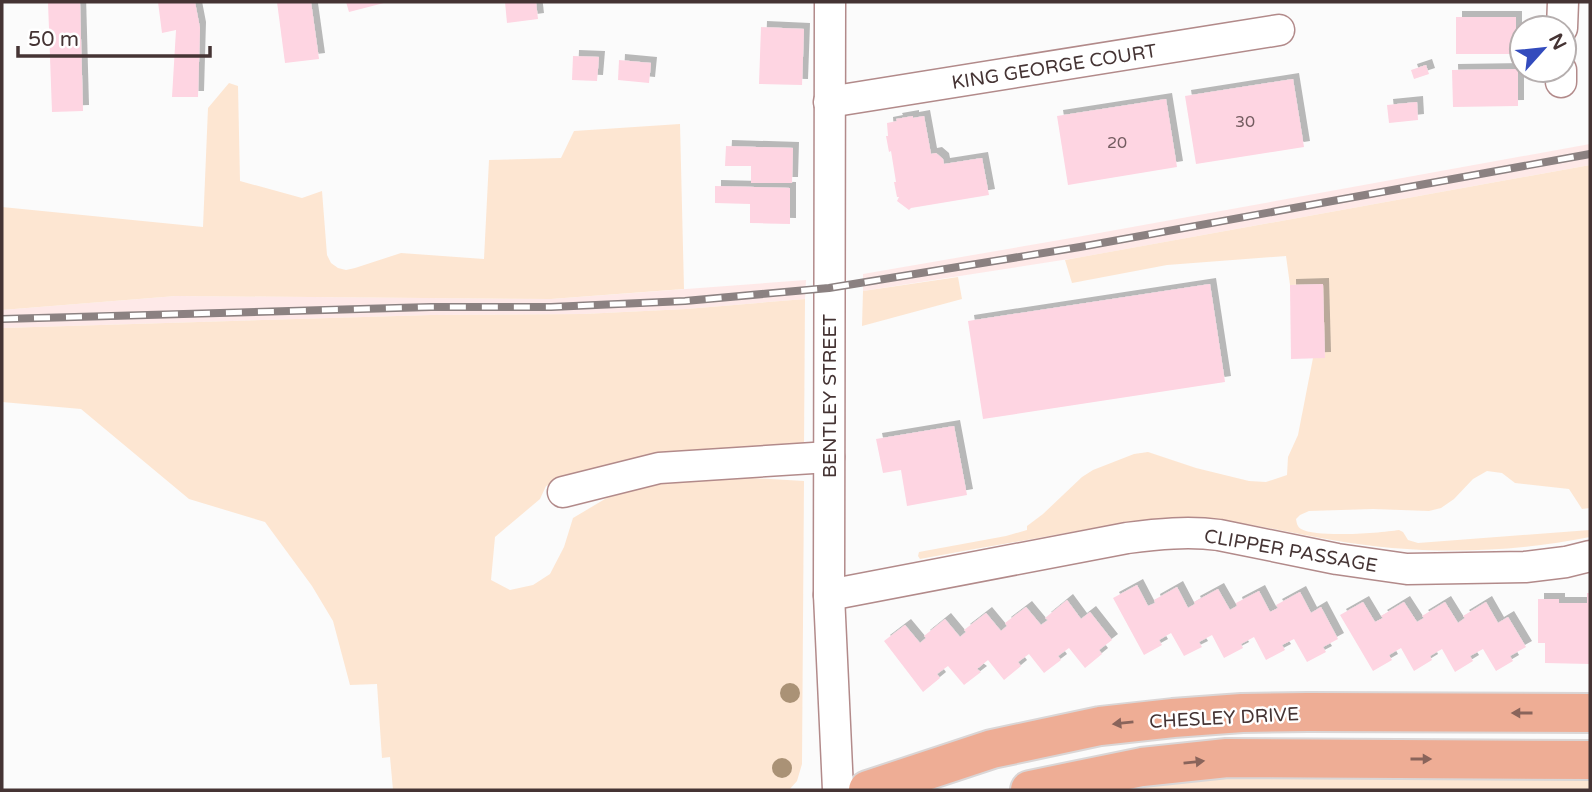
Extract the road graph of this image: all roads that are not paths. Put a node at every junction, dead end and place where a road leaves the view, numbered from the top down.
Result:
1 (830, 2) edge
2 (1279, 30) dead end
3 (829, 102) junction
4 (829, 457) junction
5 (563, 492) dead end
6 (1590, 556) edge
7 (829, 595) junction
8 (1308, 712) junction
9 (1590, 713) edge
10 (1311, 758) junction
11 (1590, 760) edge
12 (838, 790) edge
13 (868, 790) edge
14 (1030, 790) edge

1 - 3 street, BENTLEY STREET
2 - 3 street, KING GEORGE COURT
3 - 4 street, BENTLEY STREET
4 - 5 street
4 - 7 street, BENTLEY STREET
6 - 7 street, CLIPPER PASSAGE
7 - 12 street, BENTLEY STREET
9 -> 8 main road, CHESLEY DRIVE
8 - 10 main road
8 -> 13 main road, CHESLEY DRIVE
10 -> 11 main road
14 -> 10 main road

